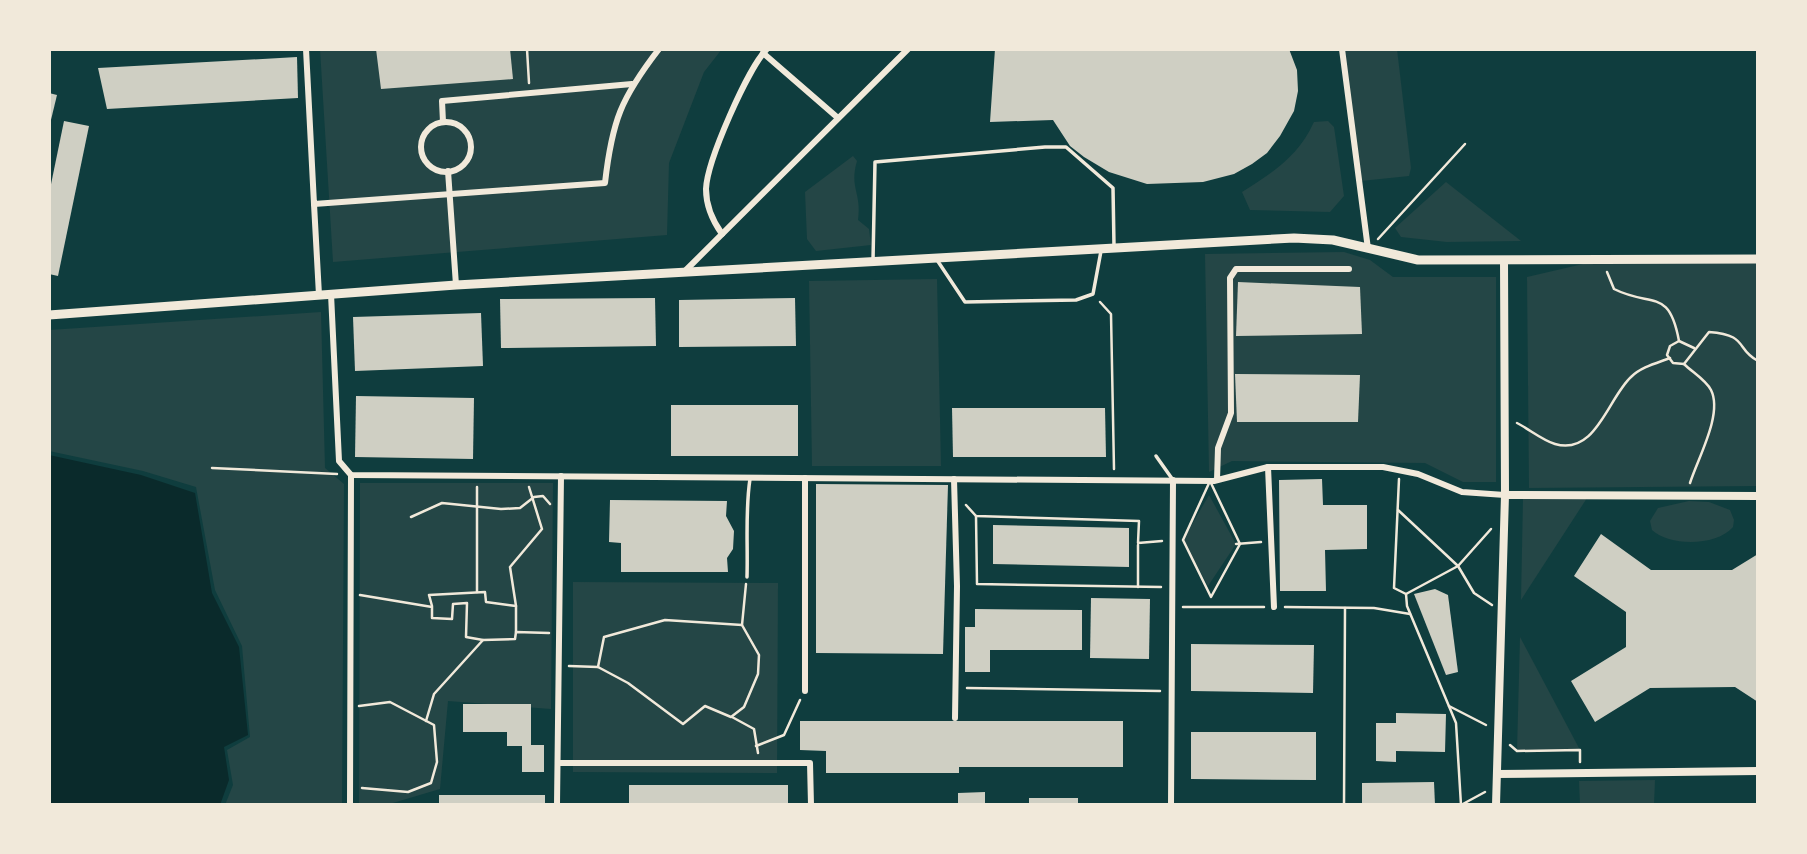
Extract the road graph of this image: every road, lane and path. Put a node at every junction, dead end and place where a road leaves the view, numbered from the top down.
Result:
1 (306, 49) edge
2 (527, 49) edge
3 (659, 49) edge
4 (908, 49) edge
5 (1342, 49) edge
6 (765, 51) edge
7 (632, 84) junction
8 (530, 94) junction
9 (838, 118) junction
10 (443, 122) junction
11 (1465, 144) dead end
12 (448, 172) junction
13 (450, 195) junction
14 (314, 204) junction
15 (722, 234) junction
16 (1115, 248) junction
17 (1101, 249) junction
18 (1368, 249) junction
19 (935, 258) junction
20 (1758, 259) edge
21 (1600, 260) junction
22 (1504, 261) junction
23 (873, 262) junction
24 (1349, 270) dead end
25 (683, 272) junction
26 (456, 285) junction
27 (331, 294) junction
28 (1093, 294) junction
29 (319, 295) junction
30 (49, 315) edge
31 (1679, 341) junction
32 (1694, 348) junction
33 (1670, 358) junction
34 (1758, 362) edge
35 (1684, 364) junction
36 (1505, 415) junction
37 (1156, 456) dead end
38 (1268, 467) junction
39 (212, 468) dead end
40 (1399, 469) junction
41 (351, 475) junction
42 (477, 476) junction
43 (523, 476) junction
44 (561, 476) junction
45 (751, 478) junction
46 (805, 478) junction
47 (954, 479) junction
48 (1114, 480) junction
49 (1173, 480) junction
50 (1213, 480) junction
51 (952, 490) junction
52 (1505, 495) junction
53 (1686, 496) junction
54 (1758, 496) edge
55 (534, 497) junction
56 (478, 505) junction
57 (1398, 509) junction
58 (1505, 514) junction
59 (976, 516) junction
60 (411, 517) dead end
61 (561, 518) junction
62 (1183, 540) junction
63 (1173, 541) junction
64 (1271, 541) junction
65 (1138, 543) junction
66 (1238, 544) junction
67 (1458, 566) junction
68 (747, 578) joint
69 (1138, 587) junction
70 (1174, 587) junction
71 (477, 592) junction
72 (349, 594) junction
73 (1406, 594) junction
74 (1210, 597) junction
75 (516, 606) junction
76 (432, 607) junction
77 (1175, 607) junction
78 (1274, 607) junction
79 (1210, 608) junction
80 (1345, 608) junction
81 (1502, 609) junction
82 (1410, 614) junction
83 (742, 625) junction
84 (516, 632) junction
85 (559, 634) junction
86 (484, 640) junction
87 (559, 665) junction
88 (598, 667) junction
89 (953, 687) junction
90 (805, 691) joint
91 (1169, 691) junction
92 (1449, 706) junction
93 (348, 708) junction
94 (731, 717) junction
95 (955, 718) dead end
96 (426, 721) junction
97 (1499, 733) junction
98 (757, 747) junction
99 (558, 763) junction
100 (759, 763) junction
101 (1758, 771) edge
102 (1581, 773) junction
103 (1497, 774) junction
104 (348, 788) junction
105 (350, 805) edge
106 (557, 805) edge
107 (811, 805) edge
108 (1171, 805) edge
109 (1344, 805) edge
110 (1496, 805) edge

1 - 14 street
2 - 8 path
3 - 7 street
4 - 9 street
5 - 18 street
6 - 9 street
6 - 15 street
7 - 8 street
7 - 13 street
8 - 10 street
9 - 15 street
10 - 12 street
10 - 12 street
11 - 18 path
12 - 13 street
13 - 14 street
13 - 26 street
14 - 29 street
15 - 25 street
16 - 17 main road
16 - 18 main road
16 - 23 lane
17 - 19 main road
17 - 28 lane
18 - 22 main road
19 - 23 main road
19 - 28 lane
20 - 21 main road
21 - 22 main road
21 - 31 path
22 - 36 street
23 - 25 main road
24 - 50 street
25 - 26 main road
26 - 27 main road
27 - 29 main road
27 - 41 street
28 - 48 path
29 - 30 main road
31 - 32 path
31 - 33 path
32 - 34 path
32 - 35 path
33 - 35 path
33 - 36 path
35 - 53 path
36 - 52 street
37 - 49 lane
38 - 40 street
38 - 50 street
38 - 64 street
39 - 41 path
40 - 52 street
40 - 57 path
41 - 42 street
41 - 72 street
42 - 43 street
42 - 56 path
43 - 44 street
43 - 55 path
44 - 45 street
44 - 61 street
45 - 46 street
45 - 68 lane
46 - 47 street
46 - 90 street
47 - 48 street
47 - 51 street
48 - 49 street
49 - 50 street
49 - 63 street
50 - 62 path
50 - 66 path
51 - 59 path
51 - 89 street
52 - 53 street
52 - 58 street
53 - 54 street
55 - 56 path
55 - 61 path
55 - 75 path
56 - 60 path
56 - 71 path
57 - 67 path
57 - 73 path
58 - 67 path
58 - 81 street
59 - 65 path
59 - 69 path
61 - 85 street
62 - 63 path
62 - 74 path
63 - 65 path
63 - 70 street
64 - 66 path
64 - 78 street
65 - 69 path
66 - 74 path
67 - 73 path
67 - 81 path
68 - 83 path
69 - 70 path
70 - 77 street
71 - 75 path
71 - 76 path
72 - 76 path
72 - 93 street
73 - 82 path
74 - 79 path
75 - 84 path
76 - 86 path
77 - 79 path
77 - 91 street
78 - 79 path
78 - 80 path
80 - 82 path
80 - 109 path
81 - 97 street
82 - 92 path
83 - 88 path
83 - 94 path
84 - 85 path
84 - 86 path
85 - 87 street
86 - 96 path
87 - 88 path
87 - 99 street
88 - 94 path
89 - 91 path
89 - 95 street
90 - 98 path
91 - 108 street
92 - 97 path
92 - 103 path
93 - 96 path
93 - 104 street
94 - 98 path
96 - 104 path
97 - 102 path
97 - 103 street
98 - 100 path
99 - 100 street
99 - 106 street
100 - 107 street
101 - 102 street
102 - 103 street
103 - 110 street
104 - 105 street

